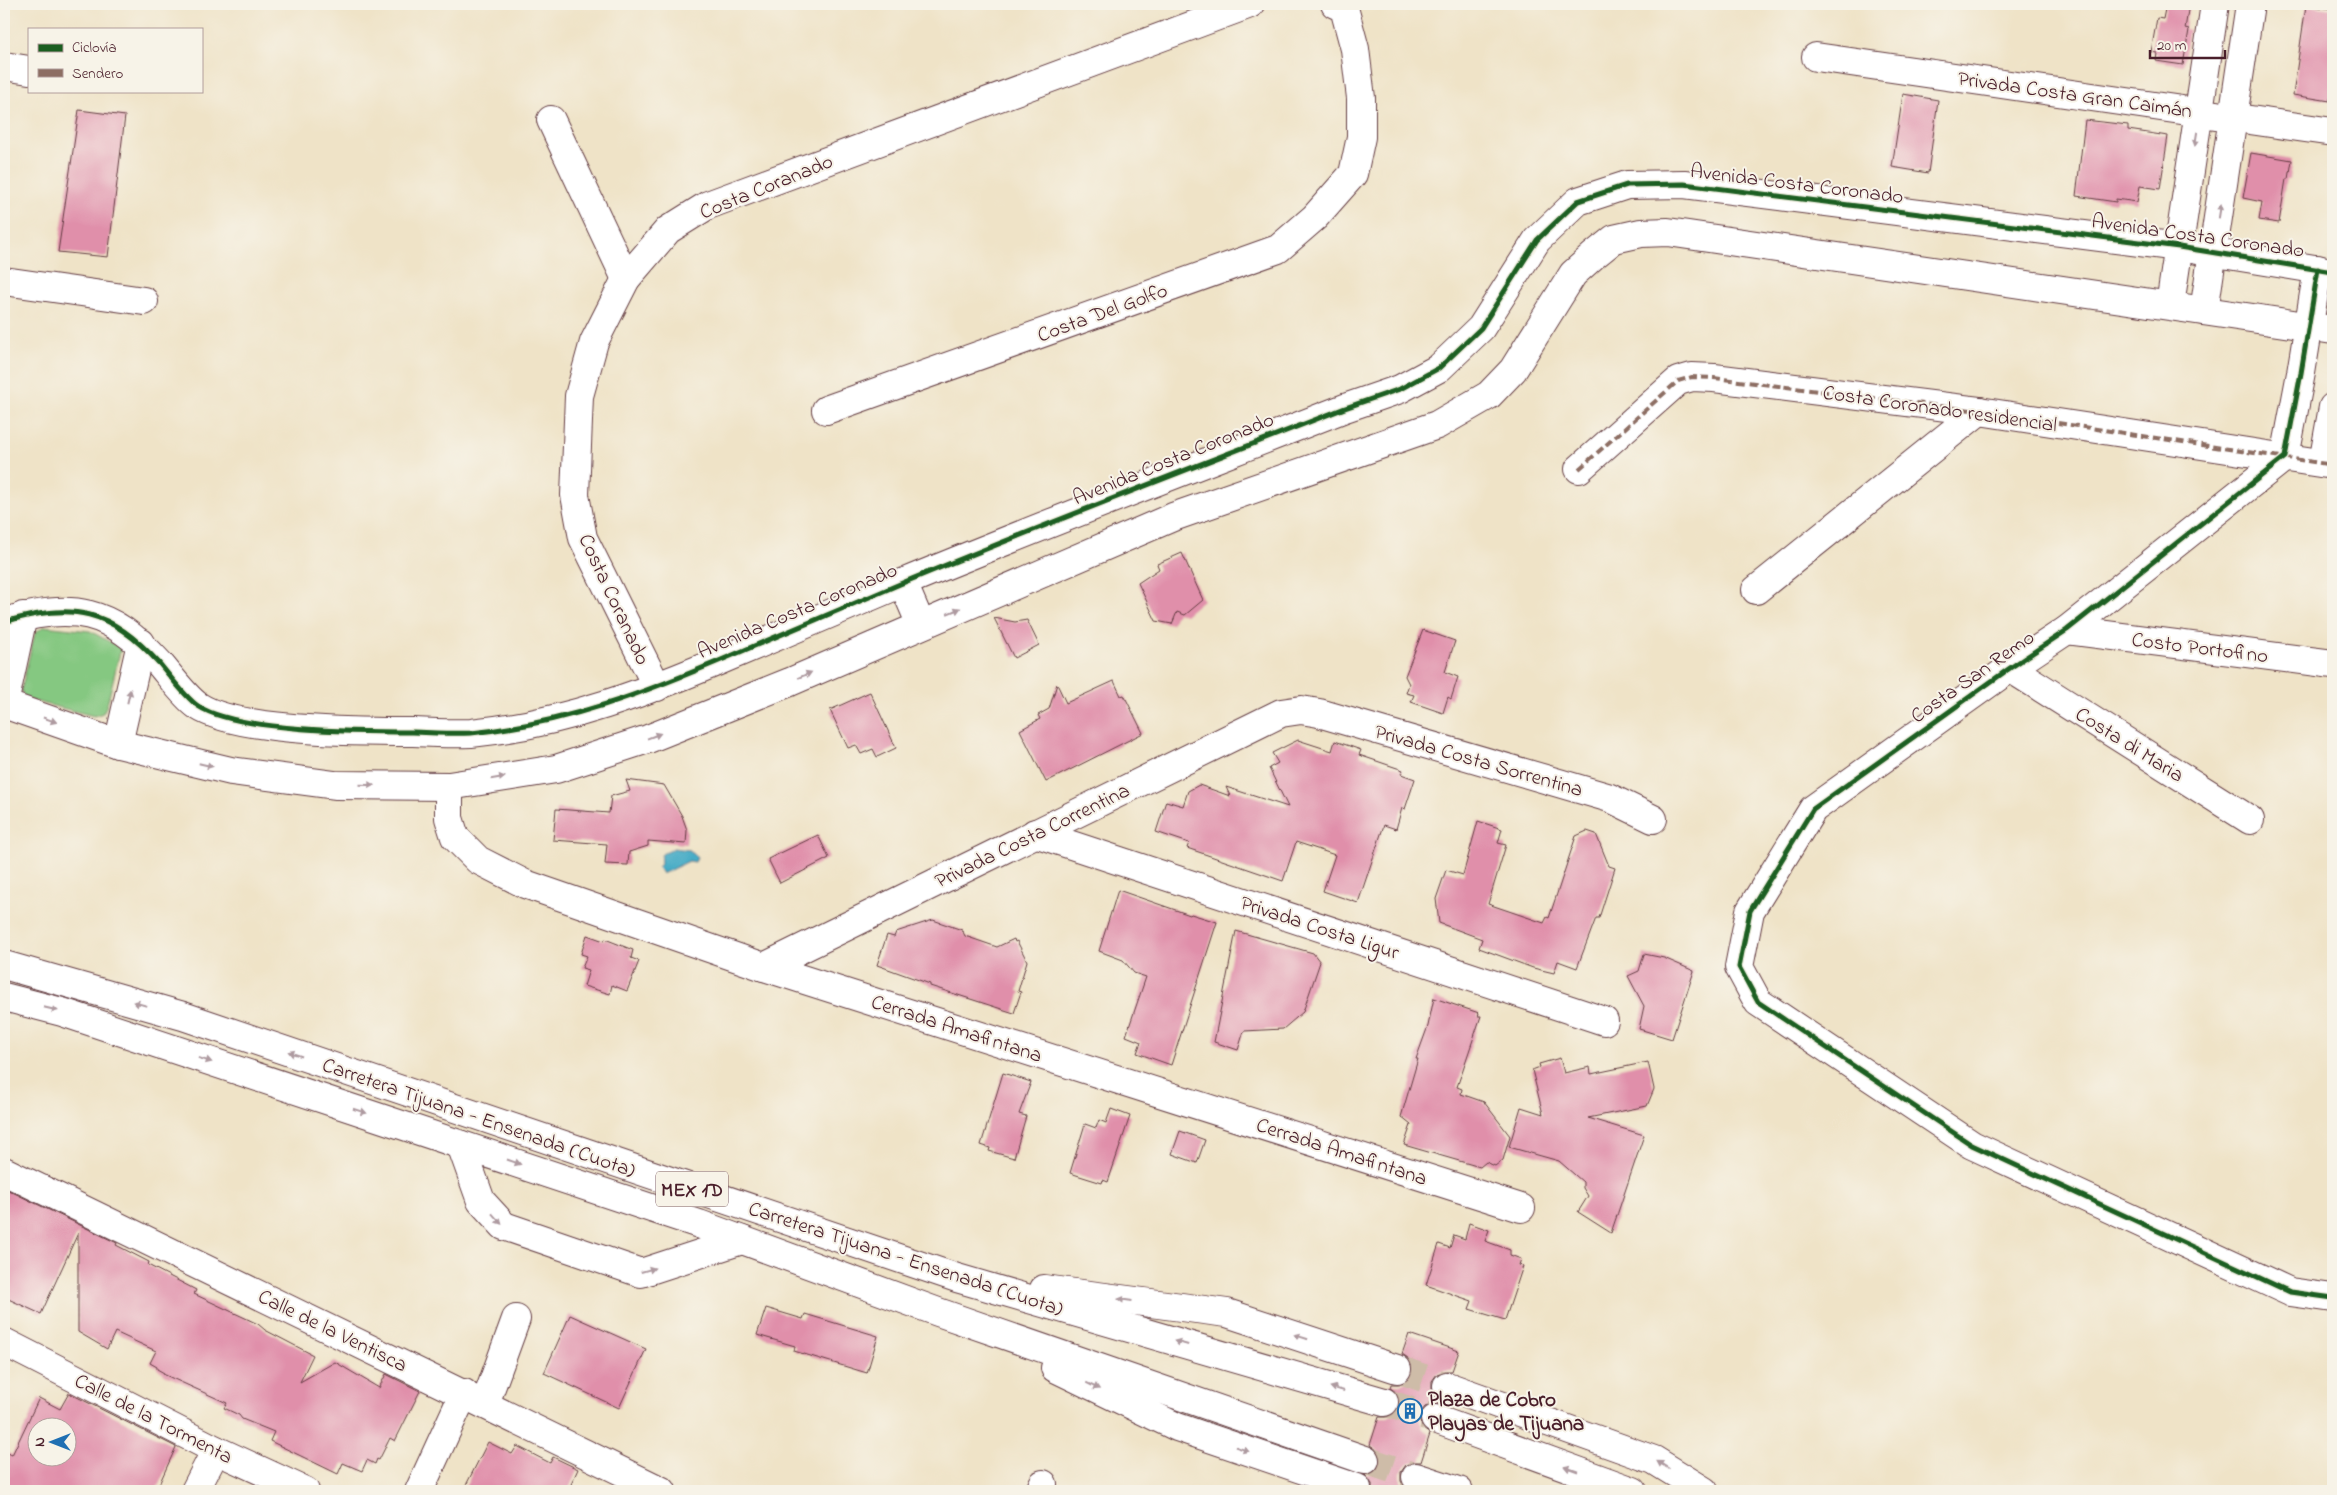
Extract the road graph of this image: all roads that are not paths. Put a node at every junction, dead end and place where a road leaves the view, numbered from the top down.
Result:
1 (1250, 4) edge
2 (1335, 4) edge
3 (2215, 4) edge
4 (2250, 4) edge
5 (1816, 57) dead end
6 (4, 66) edge
7 (28, 70) edge
8 (2200, 112) junction
9 (2235, 118) junction
10 (551, 120) dead end
11 (2333, 132) edge
12 (2179, 248) junction
13 (2213, 252) junction
14 (2325, 270) edge
15 (626, 279) junction
16 (4, 281) edge
17 (144, 301) dead end
18 (2170, 305) junction
19 (2204, 311) junction
20 (2321, 328) edge
21 (2333, 407) edge
22 (826, 410) dead end
23 (1980, 411) junction
24 (2285, 457) junction
25 (2328, 464) edge
26 (1579, 469) dead end
27 (903, 583) junction
28 (1756, 590) dead end
29 (13, 619) edge
30 (921, 625) junction
31 (2067, 630) junction
32 (141, 643) junction
33 (2333, 664) edge
34 (2010, 668) junction
35 (657, 687) junction
36 (4, 704) edge
37 (1301, 710) joint
38 (118, 744) junction
39 (450, 786) junction
40 (1653, 819) dead end
41 (2250, 820) dead end
42 (1035, 833) junction
43 (4, 965) edge
44 (764, 967) junction
45 (4, 997) edge
46 (1604, 1022) dead end
47 (461, 1145) junction
48 (4, 1171) edge
49 (1521, 1208) dead end
50 (742, 1240) junction
51 (957, 1278) junction
52 (2333, 1298) edge
53 (938, 1312) junction
54 (516, 1319) dead end
55 (4, 1342) edge
56 (1397, 1369) tunnel mouth
57 (1447, 1386) tunnel mouth
58 (474, 1398) junction
59 (1384, 1402) tunnel mouth
60 (1435, 1419) tunnel mouth
61 (216, 1450) junction
62 (1366, 1460) tunnel mouth
63 (1416, 1477) tunnel mouth
64 (1357, 1488) tunnel mouth
65 (195, 1491) edge
66 (304, 1491) edge
67 (419, 1491) edge
68 (662, 1491) edge
69 (1459, 1491) edge
70 (1633, 1491) edge
71 (1704, 1491) edge

1 - 15 main road, Costa Coranado
2 - 22 main road, Costa Del Golfo
3 - 8 main road
4 - 9 main road
5 - 8 main road, Privada Costa Gran Caimán
6 - 7 main road
8 - 9 main road, Privada Costa Gran Caimán
8 -> 12 main road
9 - 11 main road, Privada Costa Gran Caimán
13 -> 9 main road
10 - 15 main road
12 - 13 main road, Avenida Costa Coronado
12 - 18 main road
12 - 27 main road, Avenida Costa Coronado
13 - 14 main road, Avenida Costa Coronado
13 - 19 main road
14 - 20 main road
15 - 35 main road, Costa Coranado
16 - 17 main road
18 - 19 main road
30 -> 18 main road
19 - 20 main road
20 - 24 main road
21 - 25 main road
23 - 24 main road, Costa Coronado residencial
23 - 26 main road, Costa Coronado residencial
23 - 28 main road
24 - 25 main road, Costa Coronado residencial
24 - 31 main road, Costa San Remo
27 - 30 main road
27 - 35 main road, Avenida Costa Coronado
29 - 32 main road, Avenida Costa Coronado
29 - 36 main road
39 -> 30 main road
31 - 33 main road, Costo Portofino
31 - 34 main road, Costa San Remo
32 - 35 main road, Avenida Costa Coronado
38 -> 32 main road
34 - 41 main road, Costa di Maria
34 - 52 main road, Costa San Remo
36 -> 38 main road
37 - 40 main road, Privada Costa Sorrentina
37 - 42 main road, Privada Costa Correntina
38 -> 39 main road
39 - 44 main road, Cerrada Amafintana
42 - 44 main road, Privada Costa Correntina
42 - 46 main road, Privada Costa Ligur
51 -> 43 main road, Carretera Tijuana - Ensenada (Cuota) / MEX 1D
44 - 49 main road, Cerrada Amafintana
45 -> 47 main road, Carretera Tijuana - Ensenada (Cuota) / MEX 1D
47 -> 50 main road, Carretera Tijuana - Ensenada (Cuota) / MEX 1D
47 -> 50 main road
48 - 58 main road, Calle de la Ventisca
50 - 53 main road, Carretera Tijuana - Ensenada (Cuota) / MEX 1D
56 -> 51 main road
59 -> 51 main road, Carretera Tijuana - Ensenada (Cuota) / MEX 1D
53 - 62 main road, Carretera Tijuana - Ensenada (Cuota) / MEX 1D
53 -> 64 main road
54 - 58 main road
55 - 61 main road, Calle de la Tormenta
71 -> 57 main road
58 - 67 main road
58 - 68 main road, Calle de la Ventisca
70 -> 60 main road
61 - 65 main road
61 - 66 main road, Calle de la Tormenta
63 - 69 main road

